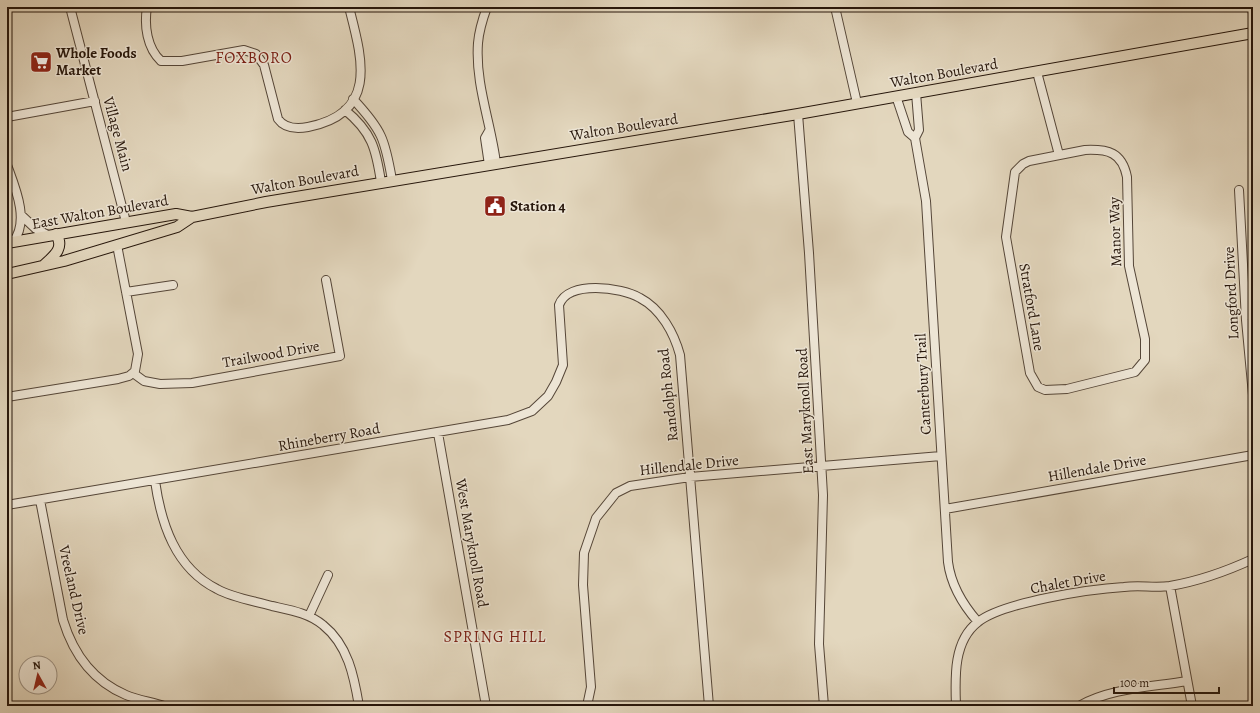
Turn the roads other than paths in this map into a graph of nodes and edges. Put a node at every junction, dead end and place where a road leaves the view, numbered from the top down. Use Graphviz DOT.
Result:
graph roads {
  1 [pos="64,7"];
  2 [pos="146,7"];
  3 [pos="349,7"];
  4 [pos="487,7"];
  5 [pos="835,7"];
  6 [pos="1252,7"];
  7 [pos="71,9"];
  8 [pos="1253,14"];
  9 [pos="1253,33"];
  10 [pos="1037,72"];
  11 [pos="916,93"];
  12 [pos="896,96"];
  13 [pos="353,99"];
  14 [pos="95,101"];
  15 [pos="857,103"];
  16 [pos="345,110"];
  17 [pos="798,114"];
  18 [pos="7,117"];
  19 [pos="915,138"];
  20 [pos="1060,155"];
  21 [pos="493,164"];
  22 [pos="7,165"];
  23 [pos="392,180"];
  24 [pos="381,182"];
  25 [pos="1239,190"];
  26 [pos="21,215"];
  27 [pos="192,217"];
  28 [pos="139,220"];
  29 [pos="126,222"];
  30 [pos="52,235"];
  31 [pos="139,238"];
  32 [pos="10,243"];
  33 [pos="117,245"];
  34 [pos="42,266"];
  35 [pos="7,274"];
  36 [pos="326,280"];
  37 [pos="173,285"];
  38 [pos="126,292"];
  39 [pos="562,299"];
  40 [pos="1140,366"];
  41 [pos="133,373"];
  42 [pos="1253,395"];
  43 [pos="7,397"];
  44 [pos="438,433"];
  45 [pos="1253,455"];
  46 [pos="941,456"];
  47 [pos="822,466"];
  48 [pos="690,477"];
  49 [pos="155,480"];
  50 [pos="40,500"];
  51 [pos="7,505"];
  52 [pos="945,509"];
  53 [pos="1253,559"];
  54 [pos="328,574"];
  55 [pos="1170,586"];
  56 [pos="309,616"];
  57 [pos="978,622"];
  58 [pos="1187,682"];
  59 [pos="164,706"];
  60 [pos="359,706"];
  61 [pos="486,706"];
  62 [pos="587,706"];
  63 [pos="709,706"];
  64 [pos="824,706"];
  65 [pos="956,706"];
  66 [pos="1079,706"];
  67 [pos="1192,706"];
  1 -- 7 [label="street"];
  2 -- 16 [label="street"];
  3 -- 13 [label="street"];
  4 -- 21 [label="street"];
  5 -- 15 [label="street"];
  6 -- 8 [label="street"];
  7 -- 14 [label="street, Village Main"];
  9 -- 10 [label="main road, Walton Boulevard"];
  10 -- 11 [label="main road, Walton Boulevard"];
  10 -- 20 [label="street"];
  11 -- 12 [label="main road, Walton Boulevard"];
  11 -- 19 [label="street, Canterbury Trail"];
  12 -- 15 [label="main road, Walton Boulevard"];
  12 -- 19 [label="street, Canterbury Trail"];
  13 -- 16 [label="street"];
  13 -- 23 [label="street"];
  14 -- 18 [label="street"];
  14 -- 29 [label="street, Village Main"];
  15 -- 17 [label="main road, Walton Boulevard"];
  16 -- 24 [label="street"];
  17 -- 21 [label="main road, Walton Boulevard"];
  17 -- 47 [label="street, East Maryknoll Road"];
  19 -- 46 [label="street, Canterbury Trail"];
  20 -- 40 [label="street, Manor Way"];
  20 -- 40 [label="street, Stratford Lane"];
  21 -- 23 [label="main road, Walton Boulevard"];
  22 -- 26 [label="street"];
  23 -- 24 [label="main road, Walton Boulevard"];
  24 -- 27 [label="main road, Walton Boulevard"];
  25 -- 42 [label="street, Longford Drive"];
  26 -- 30 [label="street"];
  26 -- 32 [label="street"];
  27 -- 28 [label="main road, East Walton Boulevard"];
  27 -- 31 [label="main road, Walton Boulevard"];
  28 -- 29 [label="main road, East Walton Boulevard"];
  28 -- 31 [label="main road"];
  29 -- 30 [label="main road, East Walton Boulevard"];
  30 -- 32 [label="main road, East Walton Boulevard"];
  30 -- 34 [label="main road"];
  31 -- 33 [label="main road, Walton Boulevard"];
  33 -- 34 [label="main road, Walton Boulevard"];
  33 -- 38 [label="street"];
  34 -- 35 [label="main road, Walton Boulevard"];
  36 -- 41 [label="street, Trailwood Drive"];
  37 -- 38 [label="street"];
  38 -- 41 [label="street"];
  39 -- 44 [label="street, Rhineberry Road"];
  39 -- 48 [label="street, Randolph Road"];
  41 -- 43 [label="street"];
  44 -- 49 [label="street, Rhineberry Road"];
  44 -- 61 [label="street, West Maryknoll Road"];
  45 -- 52 [label="street, Hillendale Drive"];
  46 -- 47 [label="street, Hillendale Drive"];
  46 -- 52 [label="street, Canterbury Trail"];
  47 -- 48 [label="street, Hillendale Drive"];
  47 -- 64 [label="street, East Maryknoll Road"];
  48 -- 62 [label="street, Hillendale Drive"];
  48 -- 63 [label="street, Randolph Road"];
  49 -- 50 [label="street, Rhineberry Road"];
  49 -- 56 [label="street"];
  50 -- 51 [label="street, Rhineberry Road"];
  50 -- 59 [label="street, Vreeland Drive"];
  52 -- 57 [label="street, Canterbury Trail"];
  53 -- 55 [label="street, Chalet Drive"];
  54 -- 56 [label="street"];
  55 -- 57 [label="street, Chalet Drive"];
  55 -- 58 [label="street"];
  56 -- 60 [label="street"];
  57 -- 65 [label="street, Chalet Drive"];
  58 -- 66 [label="street"];
  58 -- 67 [label="street"];
}
